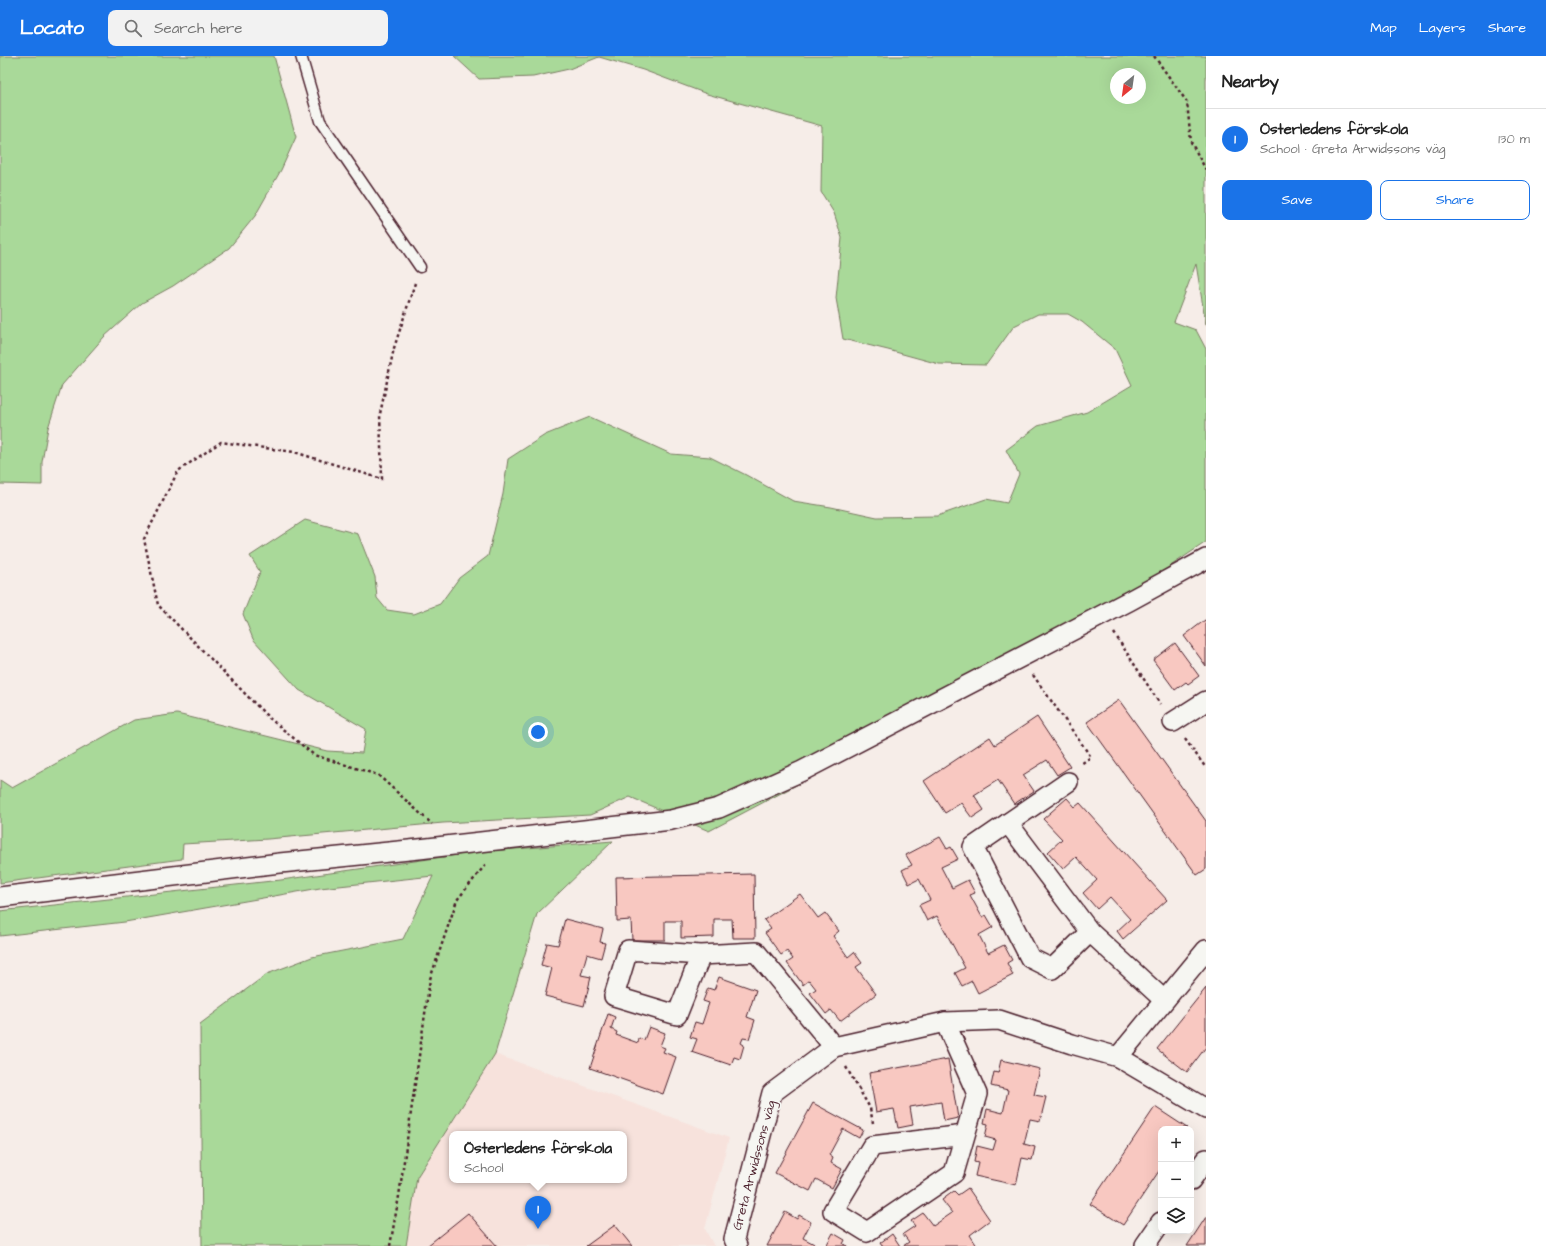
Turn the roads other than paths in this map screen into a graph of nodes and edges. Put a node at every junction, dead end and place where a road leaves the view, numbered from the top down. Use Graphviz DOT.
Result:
graph roads {
  1 [pos="301,56"];
  2 [pos="420,267"];
  3 [pos="1206,559"];
  4 [pos="1206,701"];
  5 [pos="1173,722"];
  6 [pos="1068,782"];
  7 [pos="1008,823"];
  8 [pos="0,897"];
  9 [pos="1090,932"];
  10 [pos="1206,950"];
  11 [pos="701,954"];
  12 [pos="1164,1000"];
  13 [pos="945,1022"];
  14 [pos="834,1047"];
  15 [pos="1118,1057"];
  16 [pos="1206,1109"];
  17 [pos="965,1135"];
  18 [pos="1206,1159"];
  19 [pos="1194,1176"];
  20 [pos="1158,1226"];
  21 [pos="1145,1245"];
  22 [pos="737,1246"];
  1 -- 2 [label="lane"];
  3 -- 8 [label="street"];
  4 -- 5 [label="street"];
  6 -- 7 [label="street"];
  7 -- 9 [label="street"];
  7 -- 9 [label="street"];
  9 -- 12 [label="street"];
  10 -- 12 [label="street"];
  11 -- 11 [label="street"];
  11 -- 14 [label="street"];
  12 -- 15 [label="street"];
  13 -- 14 [label="street, Greta Arwidssons väg"];
  13 -- 15 [label="street, Greta Arwidssons väg"];
  13 -- 17 [label="street"];
  14 -- 22 [label="street, Greta Arwidssons väg"];
  15 -- 16 [label="street, Greta Arwidssons väg"];
  17 -- 17 [label="street"];
  18 -- 19 [label="street"];
  20 -- 21 [label="street"];
}
